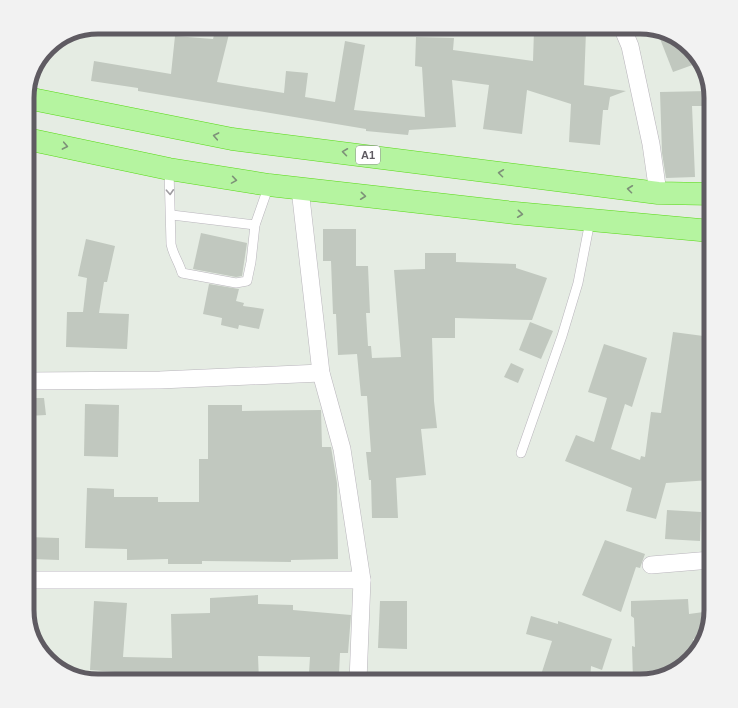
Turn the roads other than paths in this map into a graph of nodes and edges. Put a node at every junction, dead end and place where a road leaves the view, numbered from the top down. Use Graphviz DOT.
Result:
graph roads {
  1 [pos="624,34"];
  2 [pos="34,99"];
  3 [pos="34,140"];
  4 [pos="169,169"];
  5 [pos="269,185"];
  6 [pos="300,189"];
  7 [pos="658,192"];
  8 [pos="704,194"];
  9 [pos="172,215"];
  10 [pos="590,221"];
  11 [pos="255,225"];
  12 [pos="704,231"];
  13 [pos="321,373"];
  14 [pos="34,380"];
  15 [pos="521,453"];
  16 [pos="704,561"];
  17 [pos="651,565"];
  18 [pos="34,580"];
  19 [pos="362,580"];
  20 [pos="358,674"];
  1 -- 7 [label="street"];
  7 -- 2 [label="highway, A1, one-way"];
  3 -- 4 [label="highway, one-way"];
  4 -- 5 [label="highway, one-way"];
  4 -- 9 [label="lane, one-way"];
  5 -- 6 [label="highway"];
  5 -- 11 [label="lane"];
  6 -- 10 [label="highway, one-way"];
  6 -- 13 [label="street"];
  7 -- 8 [label="highway, A1"];
  9 -- 11 [label="lane"];
  9 -- 11 [label="lane"];
  10 -- 12 [label="highway"];
  10 -- 15 [label="lane"];
  13 -- 14 [label="street"];
  13 -- 19 [label="street"];
  16 -- 17 [label="street"];
  18 -- 19 [label="street"];
  19 -- 20 [label="street"];
}
